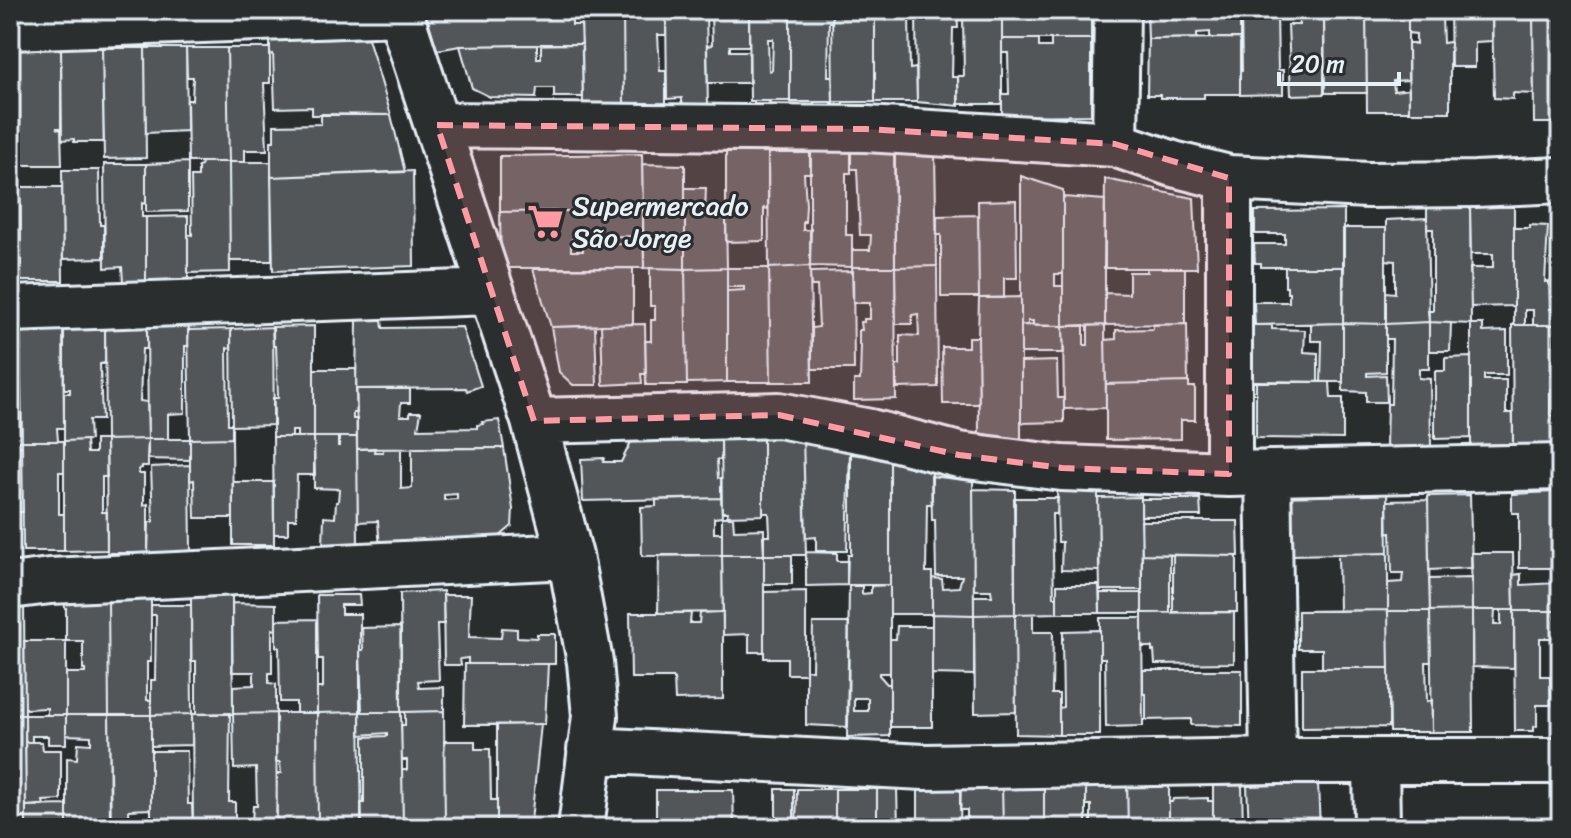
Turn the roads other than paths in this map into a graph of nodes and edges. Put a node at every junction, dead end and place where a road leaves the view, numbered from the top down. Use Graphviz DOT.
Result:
graph roads {
  1 [pos="1117,10"];
  2 [pos="400,12"];
  3 [pos="10,27"];
  4 [pos="437,125"];
  5 [pos="1115,144"];
  6 [pos="1229,178"];
  7 [pos="1561,180"];
  8 [pos="492,292"];
  9 [pos="10,309"];
  10 [pos="534,421"];
  11 [pos="1561,467"];
  12 [pos="1249,474"];
  13 [pos="570,556"];
  14 [pos="10,586"];
  15 [pos="590,750"];
  16 [pos="1273,761"];
  17 [pos="1561,761"];
  18 [pos="1376,762"];
  19 [pos="581,828"];
  20 [pos="1377,828"];
  1 -- 5 [label="street"];
  2 -- 3 [label="street"];
  2 -- 4 [label="street"];
  4 -- 5 [label="street"];
  4 -- 8 [label="street"];
  5 -- 6 [label="street"];
  6 -- 7 [label="street"];
  6 -- 12 [label="street"];
  8 -- 9 [label="street"];
  8 -- 10 [label="street"];
  10 -- 12 [label="street"];
  10 -- 13 [label="street"];
  11 -- 12 [label="street"];
  12 -- 16 [label="street"];
  13 -- 14 [label="street"];
  13 -- 15 [label="street"];
  15 -- 16 [label="street"];
  15 -- 19 [label="street"];
  16 -- 18 [label="street"];
  17 -- 18 [label="street"];
  18 -- 20 [label="street"];
}
